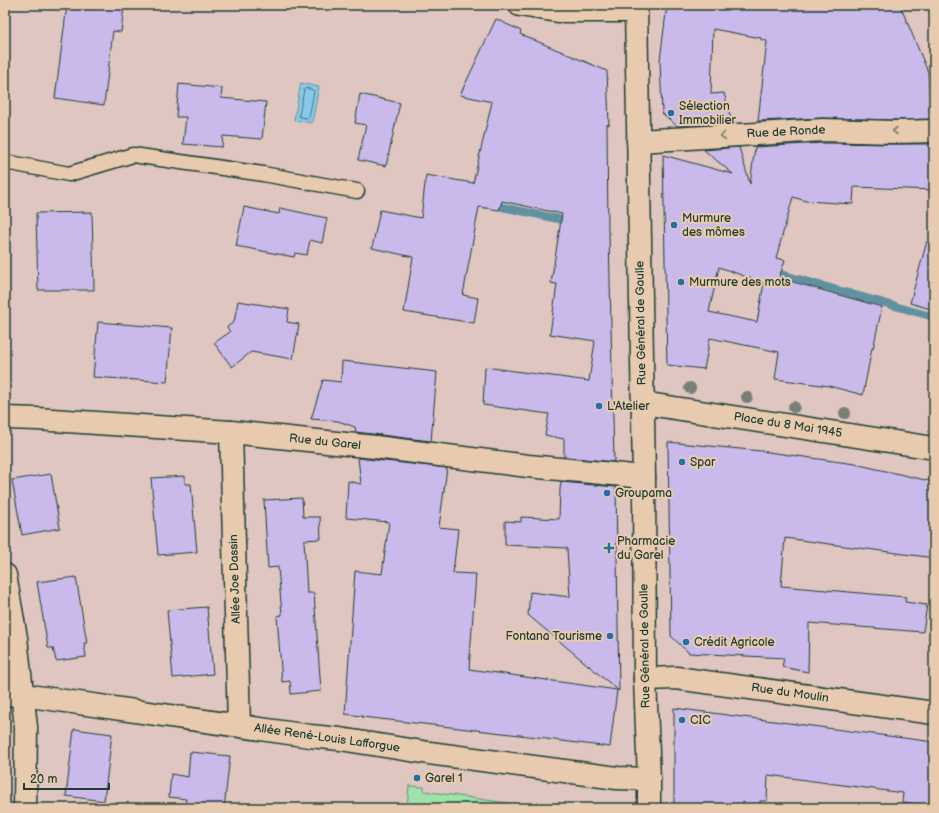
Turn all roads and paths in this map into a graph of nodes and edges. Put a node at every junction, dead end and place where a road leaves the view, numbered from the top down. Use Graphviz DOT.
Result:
graph roads {
  1 [pos="520,5"];
  2 [pos="636,8"];
  3 [pos="934,131"];
  4 [pos="638,141"];
  5 [pos="5,162"];
  6 [pos="357,191"];
  7 [pos="642,403"];
  8 [pos="5,418"];
  9 [pos="231,432"];
  10 [pos="934,448"];
  11 [pos="644,478"];
  12 [pos="5,575"];
  13 [pos="645,678"];
  14 [pos="14,694"];
  15 [pos="934,713"];
  16 [pos="239,725"];
  17 [pos="649,779"];
  18 [pos="24,808"];
  19 [pos="649,808"];
  1 -- 2 [label="street"];
  2 -- 4 [label="street, Rue Général de Gaulle"];
  3 -- 4 [label="street, Rue de Ronde, one-way"];
  4 -- 7 [label="street, Rue Général de Gaulle"];
  5 -- 6 [label="lane"];
  7 -- 10 [label="street, Place du 8 Mai 1945"];
  7 -- 11 [label="street, Rue Général de Gaulle"];
  8 -- 9 [label="street, Rue du Garel"];
  9 -- 11 [label="street, Rue du Garel"];
  9 -- 16 [label="street, Allée Joe Dassin"];
  11 -- 13 [label="street, Rue Général de Gaulle"];
  12 -- 14 [label="street"];
  13 -- 15 [label="street, Rue du Moulin"];
  13 -- 17 [label="street, Rue Général de Gaulle"];
  14 -- 16 [label="street, Allée René-Louis Lafforgue"];
  14 -- 18 [label="street"];
  16 -- 17 [label="street, Allée René-Louis Lafforgue"];
  17 -- 19 [label="street, Rue Général de Gaulle"];
}
